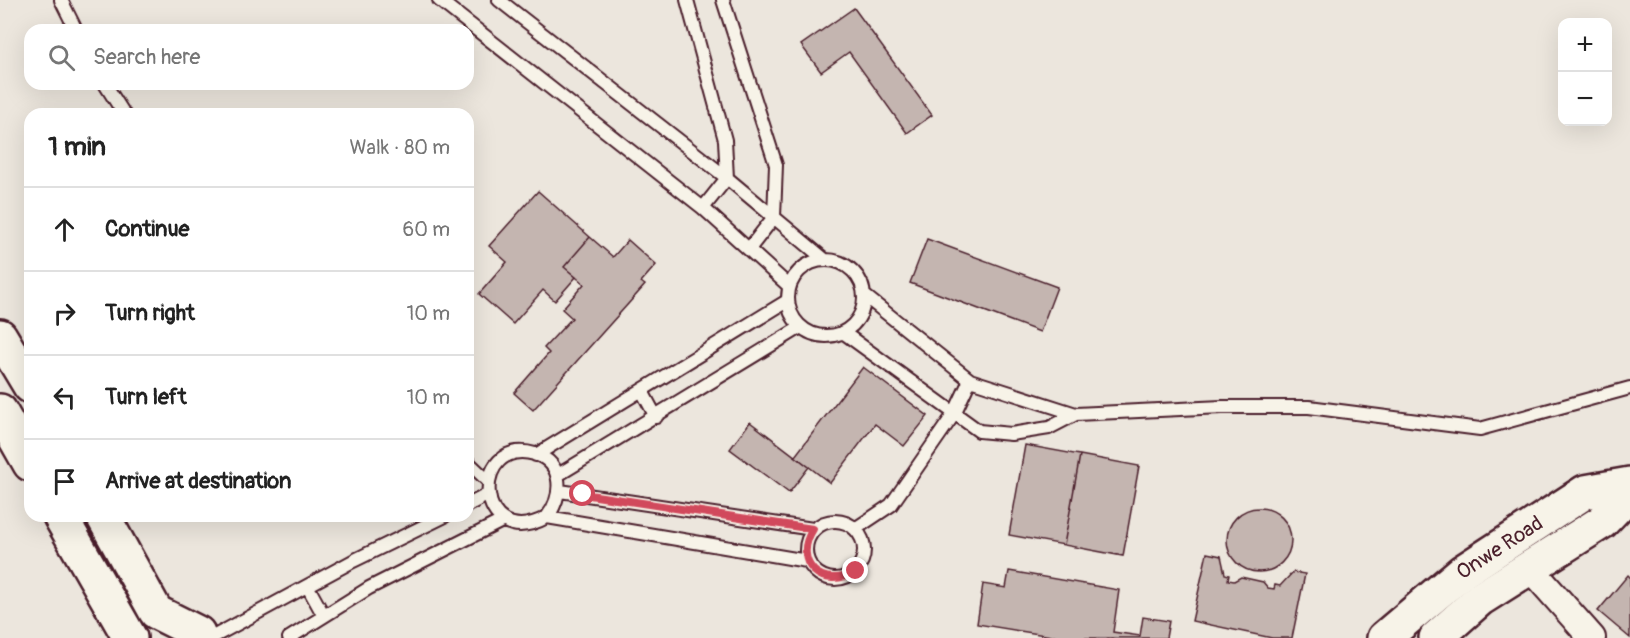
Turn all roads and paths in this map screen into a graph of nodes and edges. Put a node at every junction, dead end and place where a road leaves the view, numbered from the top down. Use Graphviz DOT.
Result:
graph roads {
  1 [pos="60,0"];
  2 [pos="439,0"];
  3 [pos="499,0"];
  4 [pos="687,0"];
  5 [pos="723,0"];
  6 [pos="73,24"];
  7 [pos="469,24"];
  8 [pos="474,28"];
  9 [pos="109,90"];
  10 [pos="120,108"];
  11 [pos="727,178"];
  12 [pos="703,208"];
  13 [pos="774,217"];
  14 [pos="749,249"];
  15 [pos="824,259"];
  16 [pos="789,286"];
  17 [pos="865,296"];
  18 [pos="788,301"];
  19 [pos="801,327"];
  20 [pos="844,333"];
  21 [pos="0,336"];
  22 [pos="24,376"];
  23 [pos="970,380"];
  24 [pos="1630,388"];
  25 [pos="642,391"];
  26 [pos="0,411"];
  27 [pos="954,414"];
  28 [pos="1076,414"];
  29 [pos="656,417"];
  30 [pos="24,453"];
  31 [pos="536,455"];
  32 [pos="474,467"];
  33 [pos="558,475"];
  34 [pos="488,480"];
  35 [pos="1630,484"];
  36 [pos="560,490"];
  37 [pos="1630,493"];
  38 [pos="487,495"];
  39 [pos="474,502"];
  40 [pos="547,517"];
  41 [pos="504,520"];
  42 [pos="63,522"];
  43 [pos="106,522"];
  44 [pos="433,522"];
  45 [pos="813,529"];
  46 [pos="855,529"];
  47 [pos="807,561"];
  48 [pos="1530,568"];
  49 [pos="308,587"];
  50 [pos="324,616"];
  51 [pos="204,636"];
  52 [pos="129,638"];
  53 [pos="144,638"];
  54 [pos="289,638"];
  55 [pos="1384,638"];
  56 [pos="1436,638"];
  57 [pos="1592,638"];
  1 -- 6 [label="lane"];
  2 -- 7 [label="lane"];
  3 -- 11 [label="lane"];
  4 -- 11 [label="lane"];
  5 -- 13 [label="lane"];
  8 -- 12 [label="lane"];
  9 -- 10 [label="lane"];
  11 -- 12 [label="lane"];
  11 -- 13 [label="lane"];
  12 -- 14 [label="lane"];
  13 -- 14 [label="lane"];
  13 -- 15 [label="lane"];
  14 -- 16 [label="lane"];
  15 -- 16 [label="lane"];
  15 -- 17 [label="lane"];
  16 -- 18 [label="lane"];
  17 -- 20 [label="lane"];
  17 -- 23 [label="lane"];
  18 -- 19 [label="lane"];
  18 -- 25 [label="lane"];
  19 -- 20 [label="lane"];
  19 -- 29 [label="lane"];
  20 -- 27 [label="lane"];
  21 -- 22 [label="main road"];
  23 -- 27 [label="lane"];
  23 -- 28 [label="lane"];
  24 -- 28 [label="lane"];
  25 -- 29 [label="lane"];
  25 -- 31 [label="lane"];
  26 -- 30 [label="main road"];
  27 -- 28 [label="lane"];
  27 -- 46 [label="lane"];
  29 -- 33 [label="lane"];
  31 -- 33 [label="lane"];
  31 -- 34 [label="lane"];
  32 -- 34 [label="lane"];
  33 -- 36 [label="lane"];
  34 -- 38 [label="lane"];
  35 -- 55 [label="main road, Onwe Road"];
  36 -- 40 [label="lane"];
  36 -- 45 [label="lane"];
  37 -- 48 [label="main road, Onwe Road"];
  38 -- 39 [label="lane"];
  38 -- 41 [label="lane"];
  40 -- 41 [label="lane"];
  40 -- 47 [label="lane"];
  41 -- 50 [label="lane"];
  42 -- 52 [label="main road"];
  43 -- 51 [label="main road"];
  44 -- 49 [label="lane"];
  45 -- 46 [label="lane"];
  45 -- 47 [label="lane"];
  46 -- 47 [label="lane"];
  48 -- 56 [label="main road, Onwe Road"];
  48 -- 57 [label="street"];
  49 -- 50 [label="lane"];
  49 -- 51 [label="lane"];
  50 -- 54 [label="lane"];
  51 -- 53 [label="main road"];
}
